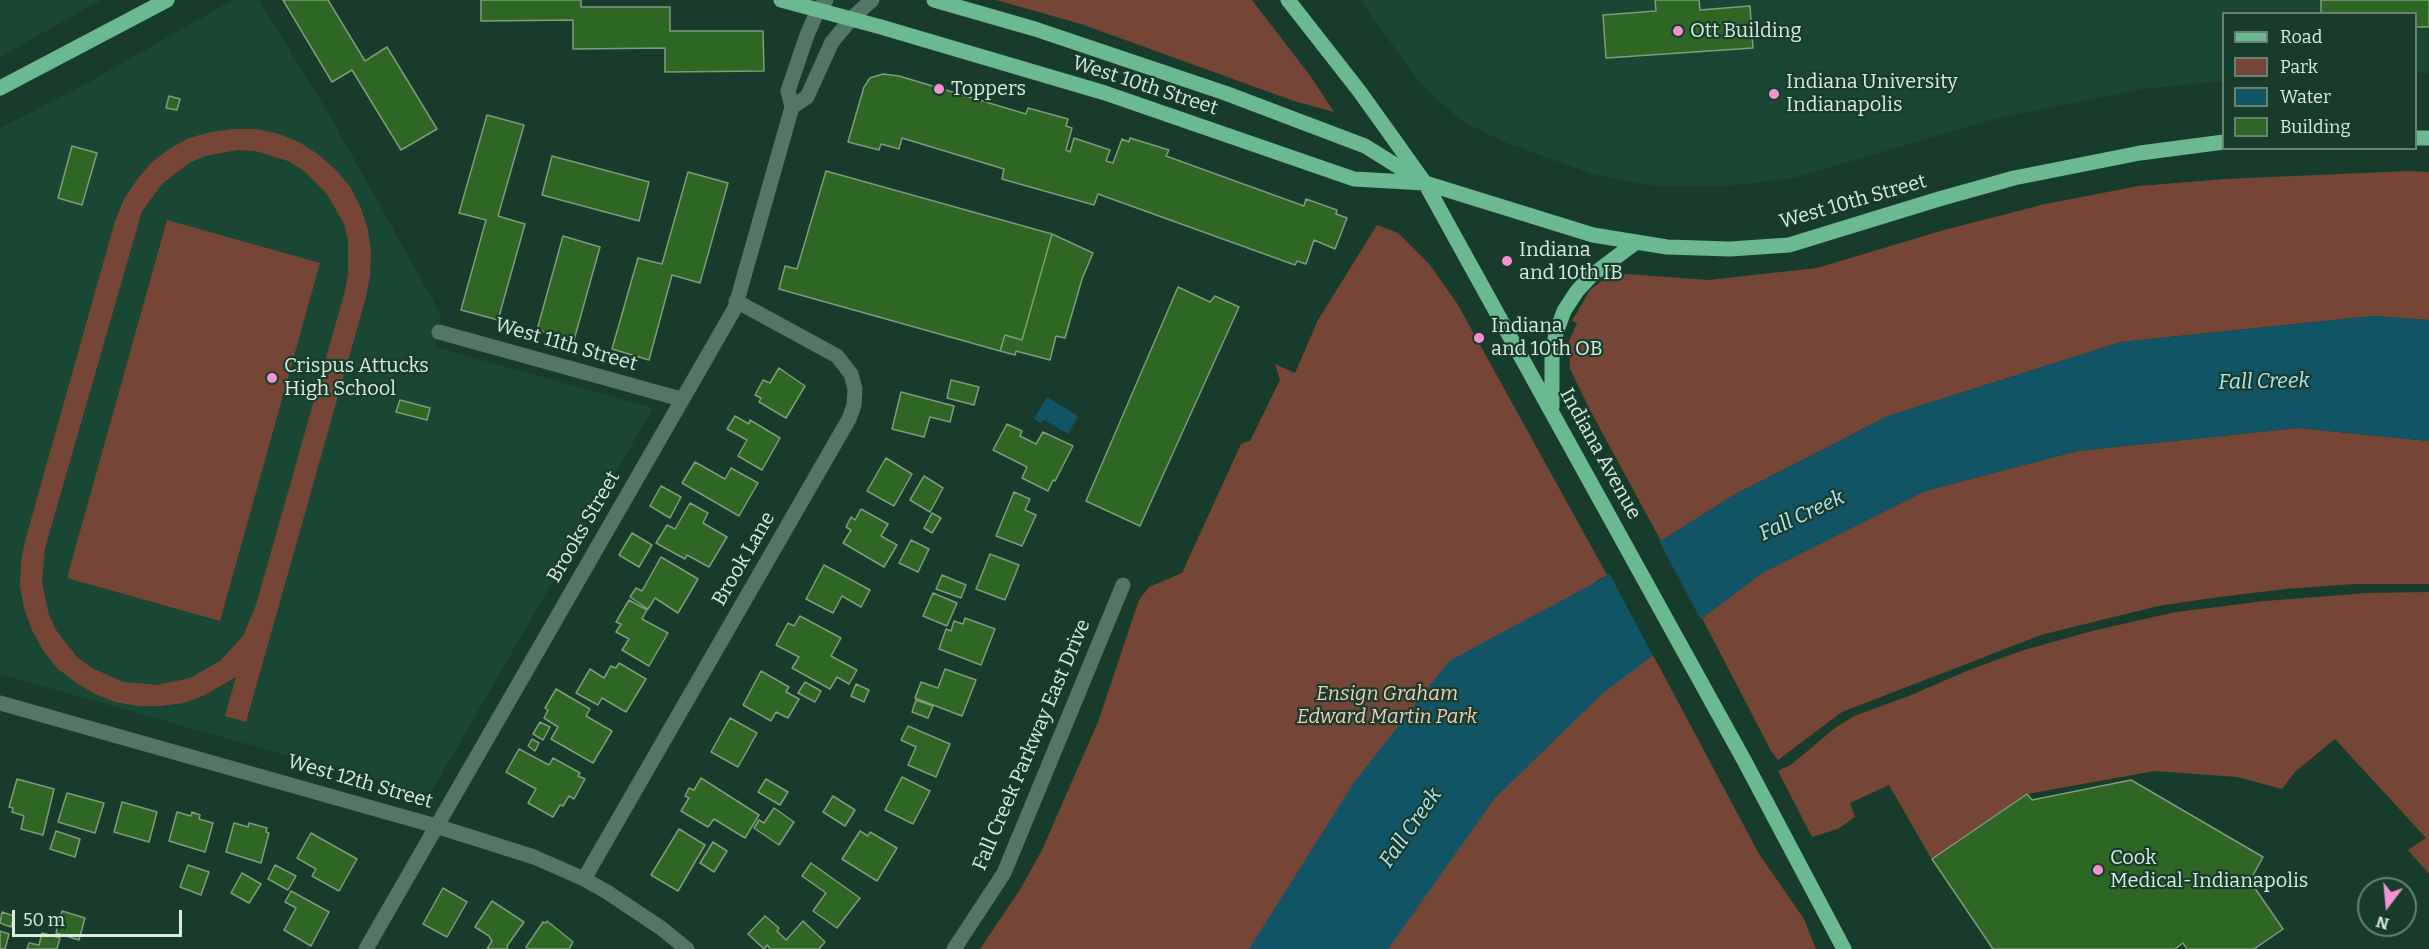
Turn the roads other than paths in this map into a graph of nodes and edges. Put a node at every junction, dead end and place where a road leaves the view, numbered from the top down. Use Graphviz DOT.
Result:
graph roads {
  1 [pos="167,0"];
  2 [pos="781,0"];
  3 [pos="872,0"];
  4 [pos="934,0"];
  5 [pos="1287,0"];
  6 [pos="822,5"];
  7 [pos="852,18"];
  8 [pos="0,88"];
  9 [pos="792,107"];
  10 [pos="2222,142"];
  11 [pos="1425,183"];
  12 [pos="1635,243"];
  13 [pos="736,301"];
  14 [pos="439,332"];
  15 [pos="681,399"];
  16 [pos="1552,410"];
  17 [pos="1123,585"];
  18 [pos="0,703"];
  19 [pos="436,826"];
  20 [pos="584,879"];
  21 [pos="366,949"];
  22 [pos="687,949"];
  23 [pos="954,949"];
  24 [pos="1844,949"];
  1 -- 8 [label="main road"];
  2 -- 6 [label="main road, West 10th Street"];
  3 -- 7 [label="street, Brooks Street"];
  4 -- 11 [label="main road, West 10th Street"];
  5 -- 11 [label="main road, Indiana Avenue"];
  6 -- 7 [label="main road, West 10th Street"];
  6 -- 9 [label="street, Brooks Street"];
  7 -- 9 [label="street, Brooks Street"];
  7 -- 11 [label="main road, West 10th Street"];
  9 -- 13 [label="street, Brooks Street"];
  10 -- 12 [label="main road, West 10th Street"];
  11 -- 12 [label="main road, West 10th Street"];
  11 -- 16 [label="main road, Indiana Avenue"];
  12 -- 16 [label="main road"];
  13 -- 15 [label="street, Brooks Street"];
  13 -- 20 [label="street, Brook Lane"];
  14 -- 15 [label="street, West 11th Street"];
  15 -- 19 [label="street, Brooks Street"];
  16 -- 24 [label="main road, Indiana Avenue"];
  17 -- 23 [label="street, Fall Creek Parkway East Drive"];
  18 -- 19 [label="street, West 12th Street"];
  19 -- 20 [label="street, West 12th Street"];
  19 -- 21 [label="street, Brooks Street"];
  20 -- 22 [label="street, West 12th Street"];
}
